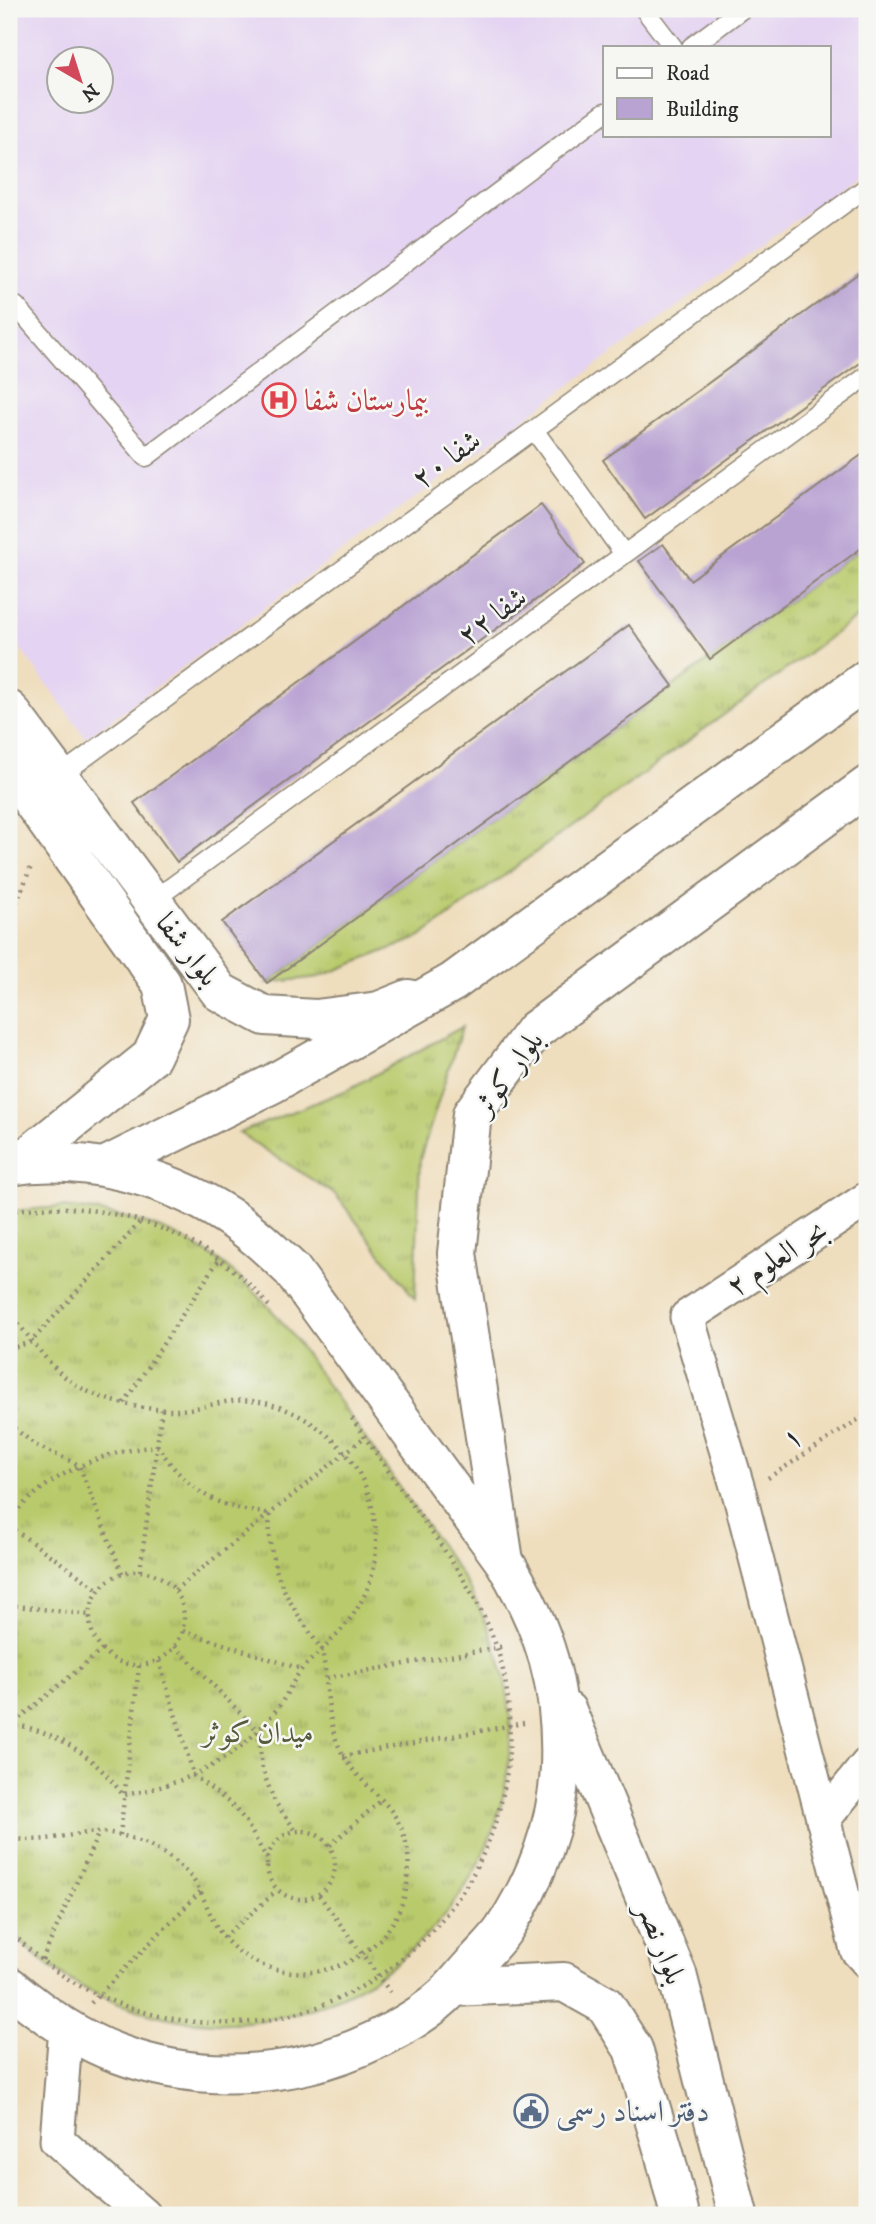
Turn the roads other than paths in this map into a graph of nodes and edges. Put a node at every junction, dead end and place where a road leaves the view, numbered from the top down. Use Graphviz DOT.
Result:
graph roads {
  1 [pos="644,9"];
  2 [pos="742,9"];
  3 [pos="672,46"];
  4 [pos="692,46"];
  5 [pos="603,114"];
  6 [pos="867,187"];
  7 [pos="9,310"];
  8 [pos="867,376"];
  9 [pos="534,430"];
  10 [pos="624,554"];
  11 [pos="867,680"];
  12 [pos="9,710"];
  13 [pos="9,769"];
  14 [pos="58,777"];
  15 [pos="867,786"];
  16 [pos="151,902"];
  17 [pos="453,982"];
  18 [pos="13,1165"];
  19 [pos="104,1167"];
  20 [pos="867,1199"];
  21 [pos="504,1561"];
  22 [pos="557,1699"];
  23 [pos="867,1765"];
  24 [pos="823,1820"];
  25 [pos="867,1961"];
  26 [pos="453,1986"];
  27 [pos="17,1993"];
  28 [pos="66,2028"];
  29 [pos="143,2215"];
  30 [pos="680,2215"];
  31 [pos="738,2215"];
  1 -- 3 [label="lane"];
  2 -- 4 [label="lane"];
  5 -- 7 [label="lane"];
  6 -- 9 [label="lane, شفا ۲۰"];
  8 -- 10 [label="lane, شفا ۲۲"];
  9 -- 10 [label="lane"];
  9 -- 14 [label="lane, شفا ۲۰"];
  10 -- 16 [label="lane, شفا ۲۲"];
  11 -- 17 [label="main road"];
  12 -- 14 [label="main road, بلوار شفا"];
  13 -- 18 [label="main road, بلوار شفا"];
  14 -- 16 [label="main road, بلوار شفا"];
  15 -- 21 [label="main road, بلوار کوثر"];
  16 -- 17 [label="main road, بلوار شفا"];
  17 -- 19 [label="main road"];
  18 -- 19 [label="main road"];
  19 -- 21 [label="main road"];
  20 -- 24 [label="street, بحر العلوم ۲"];
  21 -- 22 [label="main road"];
  22 -- 26 [label="main road"];
  22 -- 31 [label="main road, بلوار نصر"];
  23 -- 24 [label="street"];
  24 -- 25 [label="street"];
  26 -- 28 [label="main road"];
  26 -- 30 [label="main road"];
  27 -- 28 [label="main road"];
  28 -- 29 [label="street"];
}
